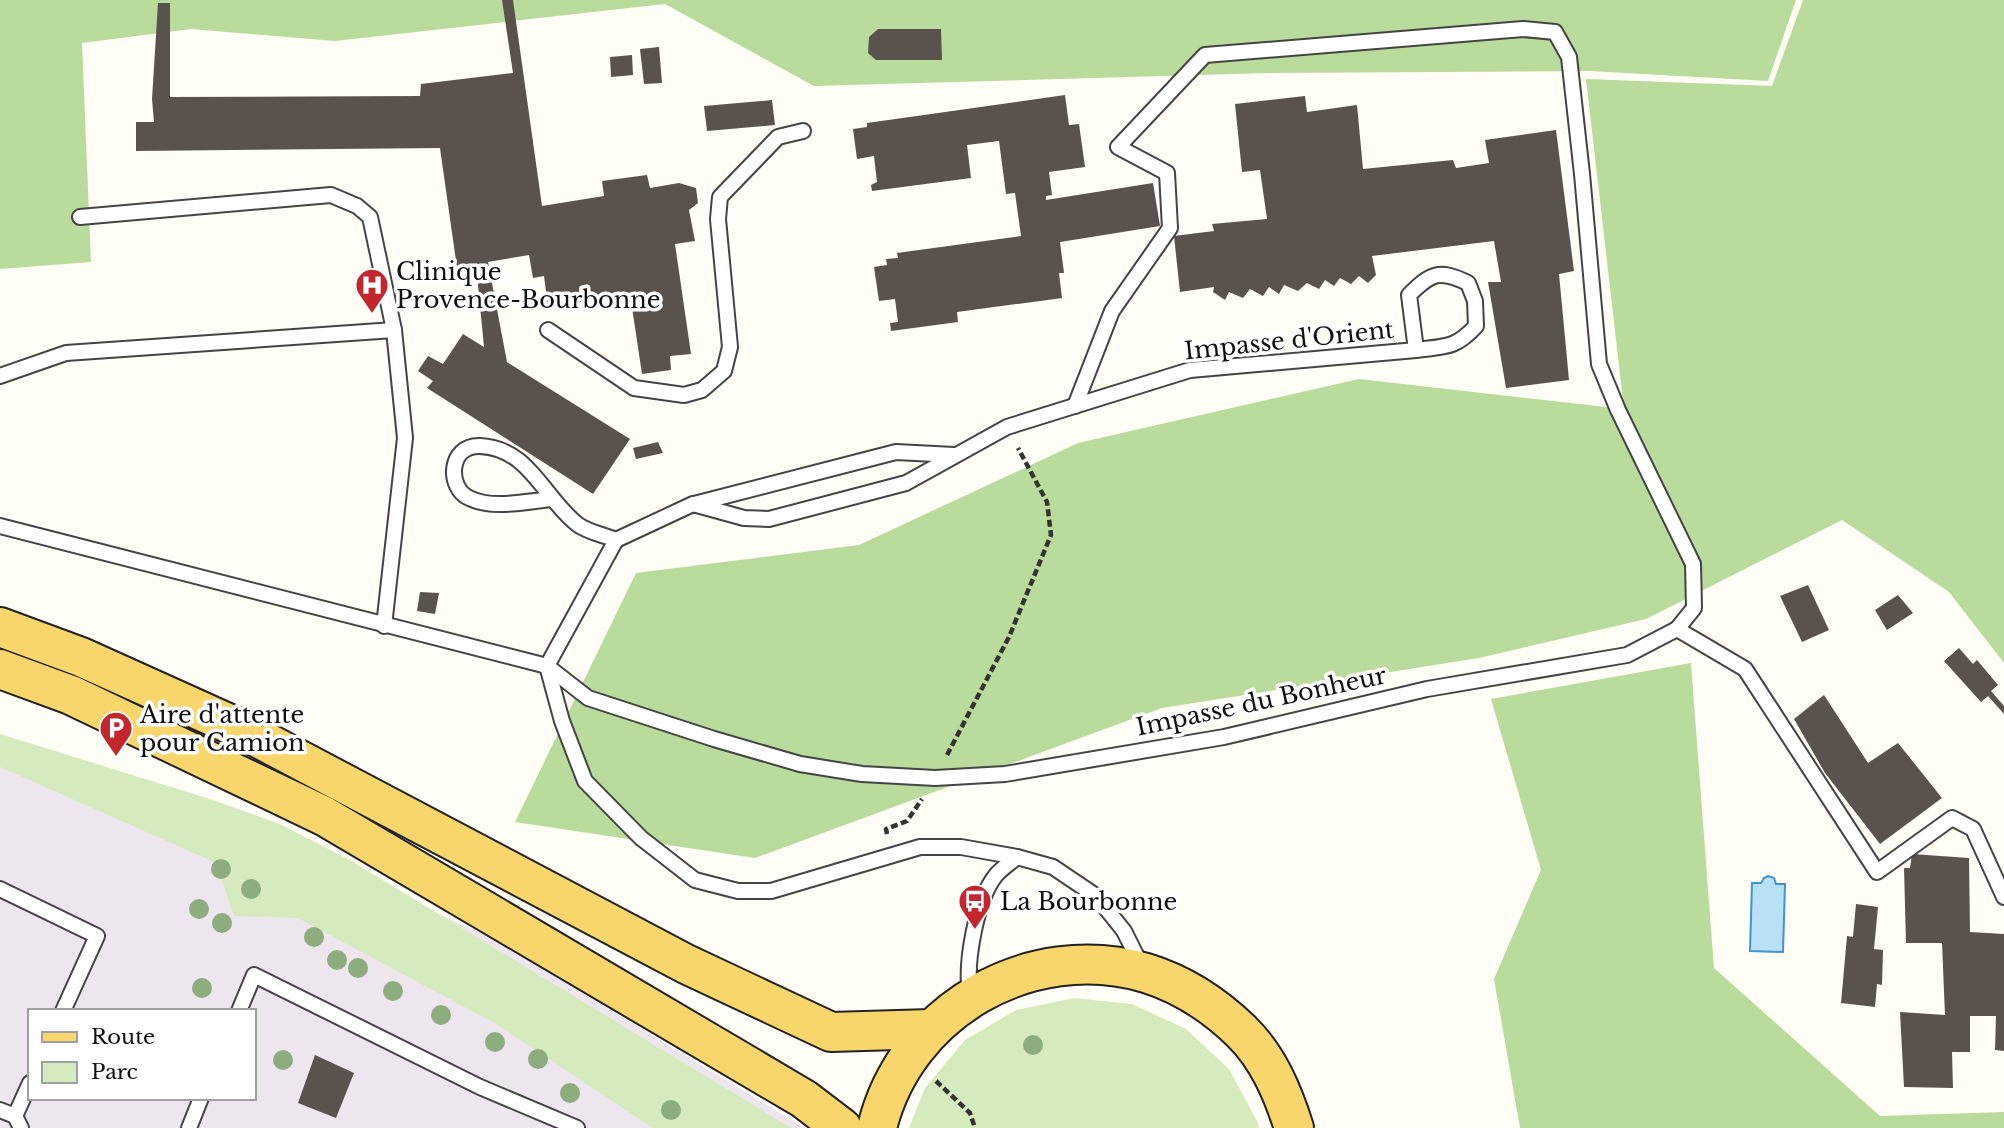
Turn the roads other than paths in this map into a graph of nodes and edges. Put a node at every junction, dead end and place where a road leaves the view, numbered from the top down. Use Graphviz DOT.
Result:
graph roads {
  1 [pos="803,131"];
  2 [pos="80,216"];
  3 [pos="394,330"];
  4 [pos="548,330"];
  5 [pos="1416,350"];
  6 [pos="0,376"];
  7 [pos="1075,406"];
  8 [pos="956,456"];
  9 [pos="553,499"];
  10 [pos="693,504"];
  11 [pos="0,526"];
  12 [pos="616,540"];
  13 [pos="384,626"];
  14 [pos="0,627"];
  15 [pos="1677,629"];
  16 [pos="547,666"];
  17 [pos="0,669"];
  18 [pos="1017,857"];
  19 [pos="0,890"];
  20 [pos="2004,897"];
  21 [pos="1146,973"];
  22 [pos="971,997"];
  23 [pos="64,1009"];
  24 [pos="240,1009"];
  25 [pos="931,1029"];
  26 [pos="28,1090"];
  27 [pos="200,1100"];
  28 [pos="0,1110"];
  29 [pos="18,1122"];
  30 [pos="188,1128"];
  31 [pos="577,1128"];
  32 [pos="842,1128"];
  33 [pos="877,1128"];
  34 [pos="1294,1128"];
  1 -- 4 [label="lane"];
  2 -- 3 [label="lane"];
  3 -- 6 [label="lane"];
  3 -- 13 [label="lane"];
  5 -- 5 [label="lane, Impasse d'Orient"];
  5 -- 7 [label="lane, Impasse d'Orient"];
  7 -- 8 [label="lane, Impasse d'Orient"];
  7 -- 15 [label="lane"];
  8 -- 10 [label="lane"];
  8 -- 10 [label="lane, Impasse d'Orient"];
  9 -- 9 [label="lane"];
  9 -- 12 [label="lane"];
  10 -- 12 [label="lane"];
  11 -- 13 [label="lane"];
  12 -- 16 [label="lane"];
  13 -- 16 [label="lane"];
  14 -- 25 [label="main road"];
  15 -- 16 [label="lane, Impasse du Bonheur"];
  15 -- 20 [label="lane"];
  16 -- 18 [label="lane"];
  17 -- 32 [label="main road"];
  18 -- 21 [label="lane"];
  18 -- 22 [label="lane"];
  19 -- 23 [label="lane"];
  21 -- 22 [label="main road"];
  21 -- 34 [label="main road"];
  22 -- 25 [label="main road"];
  24 -- 31 [label="lane"];
  25 -- 33 [label="main road"];
  26 -- 29 [label="lane"];
  27 -- 30 [label="lane"];
  28 -- 29 [label="lane"];
}
